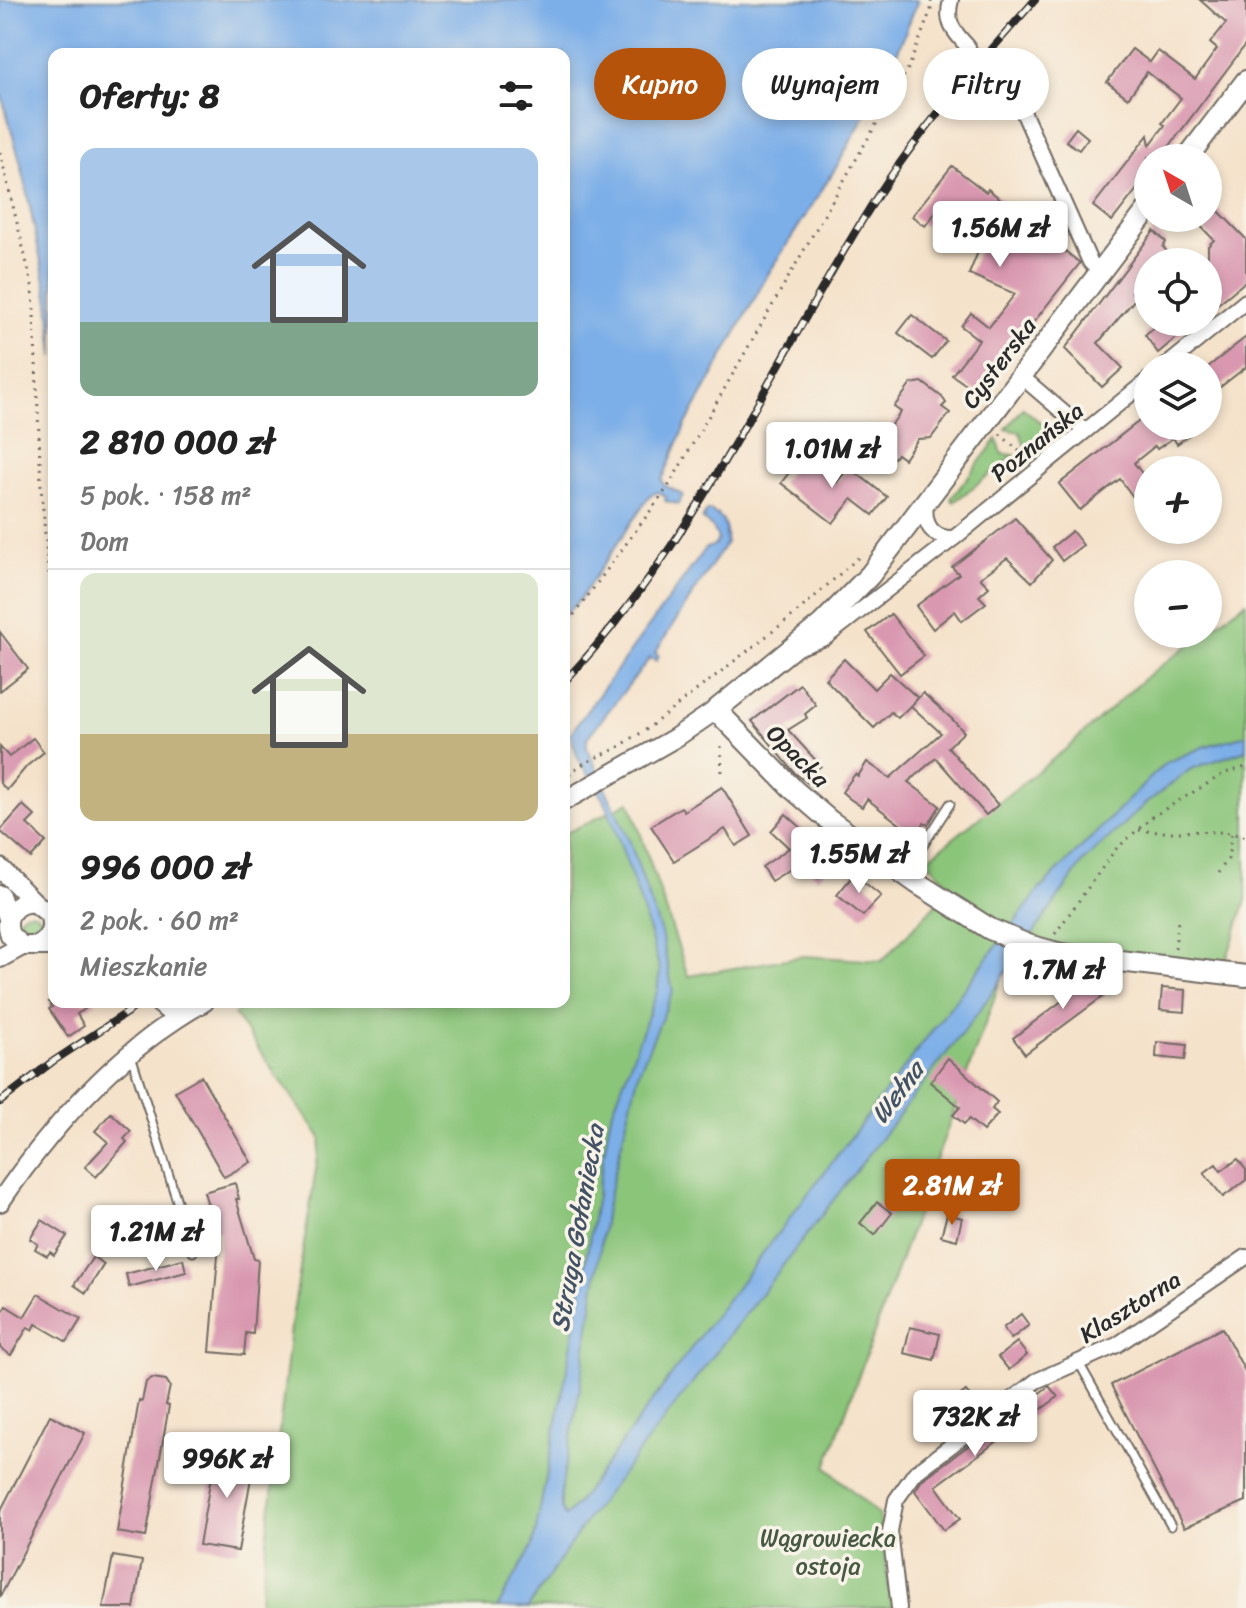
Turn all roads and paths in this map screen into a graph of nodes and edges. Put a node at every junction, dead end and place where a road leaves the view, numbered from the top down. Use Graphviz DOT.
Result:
graph roads {
  1 [pos="932,0"];
  2 [pos="951,0"];
  3 [pos="968,47"];
  4 [pos="1246,81"];
  5 [pos="1027,120"];
  6 [pos="1198,144"];
  7 [pos="0,152"];
  8 [pos="1134,227"];
  9 [pos="1100,272"];
  10 [pos="1246,301"];
  11 [pos="1183,352"];
  12 [pos="1022,377"];
  13 [pos="1134,391"];
  14 [pos="987,424"];
  15 [pos="1085,431"];
  16 [pos="1039,469"];
  17 [pos="926,504"];
  18 [pos="954,538"];
  19 [pos="869,548"];
  20 [pos="48,569"];
  21 [pos="570,620"];
  22 [pos="792,650"];
  23 [pos="716,710"];
  24 [pos="721,746"];
  25 [pos="1246,767"];
  26 [pos="722,774"];
  27 [pos="570,775"];
  28 [pos="570,798"];
  29 [pos="950,804"];
  30 [pos="1137,830"];
  31 [pos="1232,832"];
  32 [pos="1246,837"];
  33 [pos="0,868"];
  34 [pos="1218,873"];
  35 [pos="905,874"];
  36 [pos="0,895"];
  37 [pos="46,911"];
  38 [pos="1178,920"];
  39 [pos="5,928"];
  40 [pos="38,946"];
  41 [pos="1044,950"];
  42 [pos="0,958"];
  43 [pos="1174,958"];
  44 [pos="1246,976"];
  45 [pos="165,1008"];
  46 [pos="194,1008"];
  47 [pos="177,1018"];
  48 [pos="131,1053"];
  49 [pos="0,1202"];
  50 [pos="193,1252"];
  51 [pos="1246,1257"];
  52 [pos="1079,1363"];
  53 [pos="1171,1526"];
  54 [pos="899,1608"];
  1 -- 21 [label="path"];
  2 -- 3 [label="street"];
  4 -- 6 [label="main road"];
  5 -- 9 [label="street"];
  7 -- 20 [label="path"];
  8 -- 9 [label="main road, Cysterska"];
  9 -- 12 [label="main road, Cysterska"];
  10 -- 11 [label="street"];
  12 -- 14 [label="main road, Cysterska"];
  12 -- 15 [label="street"];
  13 -- 15 [label="street, Poznańska"];
  14 -- 16 [label="path"];
  14 -- 17 [label="main road, Cysterska"];
  15 -- 16 [label="street, Poznańska"];
  16 -- 18 [label="street, Poznańska"];
  17 -- 18 [label="street"];
  17 -- 22 [label="main road, Cysterska"];
  18 -- 22 [label="street, Poznańska"];
  19 -- 27 [label="path"];
  22 -- 23 [label="main road, Cysterska"];
  23 -- 28 [label="street"];
  23 -- 35 [label="main road, Opacka"];
  24 -- 26 [label="path"];
  25 -- 30 [label="path"];
  29 -- 35 [label="lane"];
  30 -- 31 [label="path"];
  30 -- 41 [label="path"];
  31 -- 32 [label="path"];
  31 -- 34 [label="path"];
  33 -- 37 [label="street"];
  35 -- 41 [label="main road, Opacka"];
  36 -- 39 [label="street"];
  37 -- 39 [label="street"];
  38 -- 43 [label="path"];
  39 -- 40 [label="street"];
  40 -- 42 [label="street"];
  41 -- 44 [label="main road, Opacka"];
  45 -- 47 [label="street"];
  46 -- 47 [label="street"];
  47 -- 48 [label="street"];
  48 -- 49 [label="street"];
  48 -- 50 [label="lane"];
  51 -- 52 [label="street, Klasztorna"];
  52 -- 53 [label="lane"];
  52 -- 54 [label="street, Klasztorna"];
}
